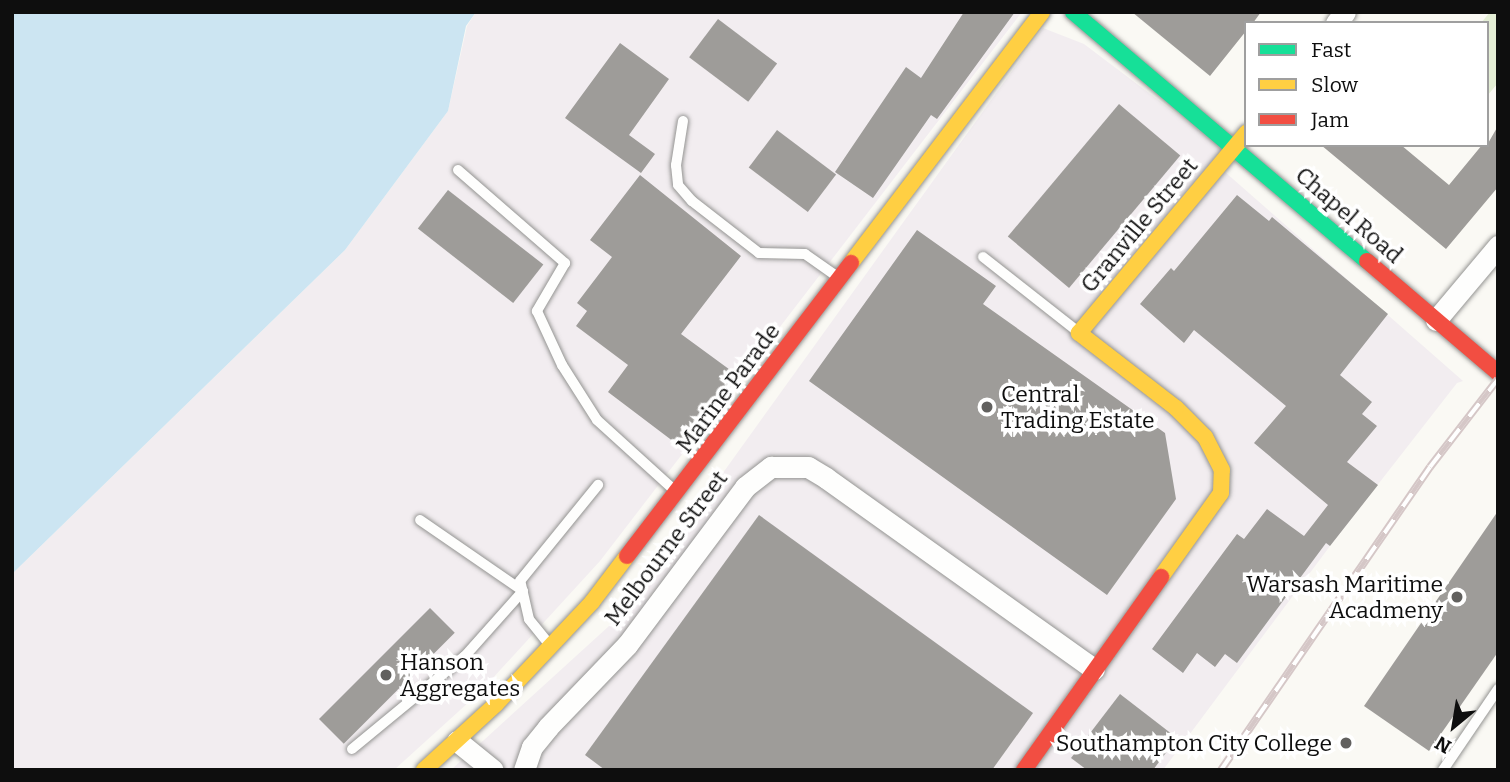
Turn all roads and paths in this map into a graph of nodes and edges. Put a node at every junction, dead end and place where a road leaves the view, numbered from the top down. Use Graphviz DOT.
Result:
graph roads {
  1 [pos="1042,12"];
  2 [pos="1073,12"];
  3 [pos="683,121"];
  4 [pos="1244,134"];
  5 [pos="1234,146"];
  6 [pos="458,170"];
  7 [pos="1498,246"];
  8 [pos="983,257"];
  9 [pos="839,278"];
  10 [pos="1436,320"];
  11 [pos="1079,333"];
  12 [pos="1498,373"];
  13 [pos="598,485"];
  14 [pos="678,493"];
  15 [pos="421,520"];
  16 [pos="523,591"];
  17 [pos="551,646"];
  18 [pos="1094,669"];
  19 [pos="1498,690"];
  20 [pos="457,741"];
  21 [pos="352,749"];
  22 [pos="424,770"];
  23 [pos="493,770"];
  24 [pos="524,770"];
  25 [pos="1024,770"];
  26 [pos="1444,770"];
  1 -- 9 [label="street, Marine Parade"];
  2 -- 5 [label="street, Chapel Road"];
  3 -- 9 [label="lane"];
  4 -- 5 [label="street, Granville Street"];
  5 -- 10 [label="street, Chapel Road"];
  5 -- 11 [label="street, Granville Street"];
  6 -- 14 [label="lane"];
  7 -- 10 [label="street"];
  8 -- 11 [label="lane"];
  9 -- 14 [label="street, Marine Parade"];
  10 -- 12 [label="street, Chapel Road"];
  11 -- 18 [label="street"];
  13 -- 16 [label="lane"];
  14 -- 17 [label="street, Marine Parade"];
  15 -- 16 [label="lane"];
  16 -- 17 [label="lane"];
  16 -- 21 [label="lane"];
  17 -- 20 [label="street, Marine Parade"];
  18 -- 24 [label="street, Melbourne Street"];
  18 -- 25 [label="street"];
  19 -- 26 [label="lane"];
  20 -- 22 [label="street, Marine Parade"];
  20 -- 23 [label="street"];
}
